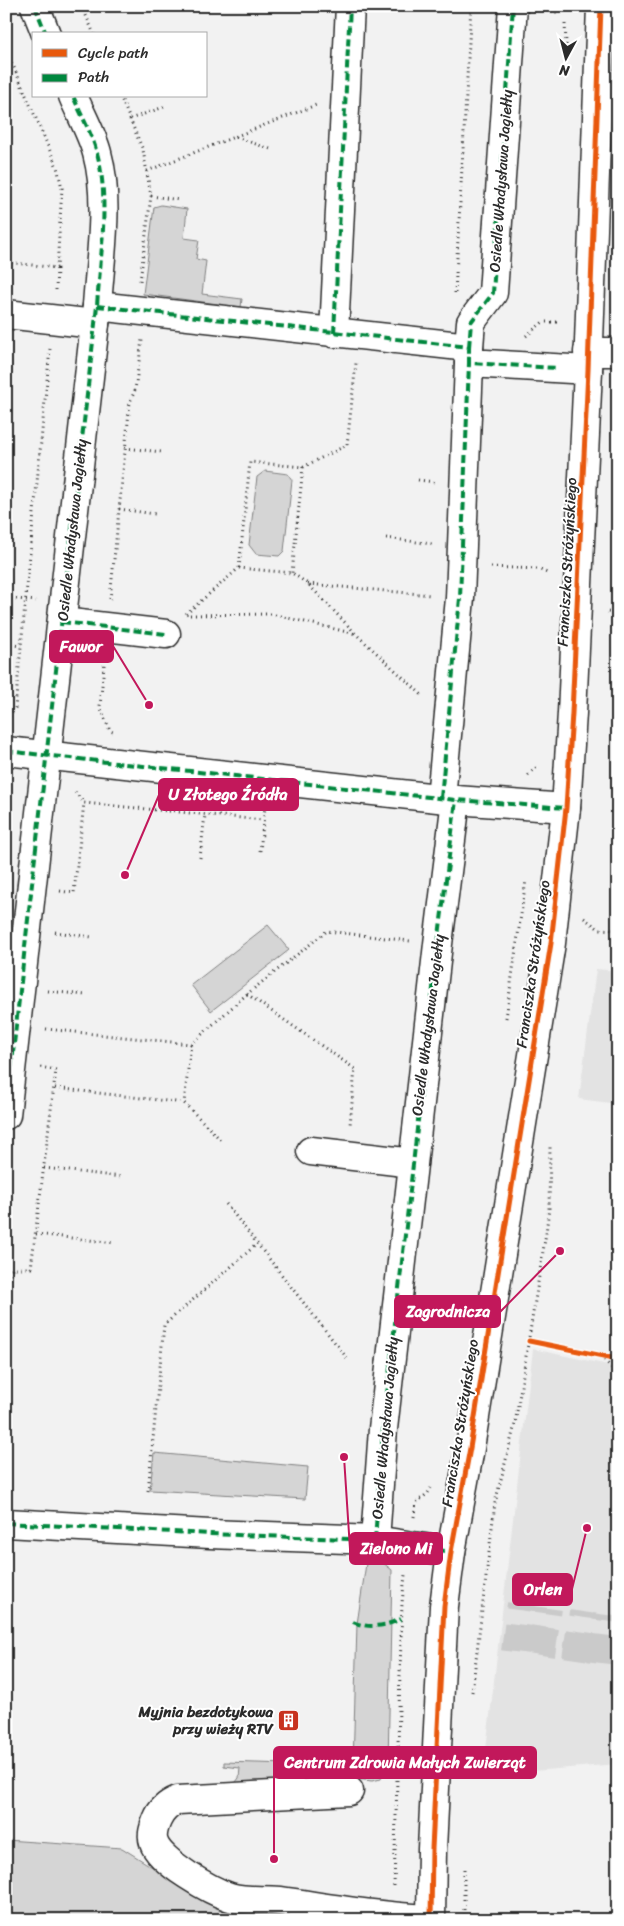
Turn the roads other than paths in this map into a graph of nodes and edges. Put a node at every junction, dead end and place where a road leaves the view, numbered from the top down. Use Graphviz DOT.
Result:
graph roads {
  1 [pos="35,6"];
  2 [pos="350,6"];
  3 [pos="601,6"];
  4 [pos="525,7"];
  5 [pos="45,32"];
  6 [pos="74,98"];
  7 [pos="607,109"];
  8 [pos="6,314"];
  9 [pos="96,315"];
  10 [pos="334,333"];
  11 [pos="618,352"];
  12 [pos="469,355"];
  13 [pos="588,361"];
  14 [pos="62,622"];
  15 [pos="166,634"];
  16 [pos="6,751"];
  17 [pos="47,755"];
  18 [pos="448,799"];
  19 [pos="566,808"];
  20 [pos="6,1115"];
  21 [pos="311,1151"];
  22 [pos="413,1163"];
  23 [pos="6,1523"];
  24 [pos="375,1540"];
  25 [pos="451,1552"];
  26 [pos="349,1791"];
  27 [pos="431,1919"];
  1 -- 5 [label="street"];
  2 -- 10 [label="street"];
  3 -- 7 [label="street, Franciszka Stróżyńskiego"];
  4 -- 12 [label="street, Osiedle Władysława Jagiełły"];
  6 -- 9 [label="street, Osiedle Władysława Jagiełły"];
  7 -- 13 [label="street, Franciszka Stróżyńskiego"];
  8 -- 9 [label="street"];
  9 -- 10 [label="street"];
  9 -- 14 [label="street, Osiedle Władysława Jagiełły"];
  10 -- 12 [label="street"];
  11 -- 13 [label="street"];
  12 -- 13 [label="street"];
  12 -- 18 [label="street, Osiedle Władysława Jagiełły"];
  13 -- 19 [label="street, Franciszka Stróżyńskiego"];
  14 -- 15 [label="street"];
  14 -- 17 [label="street, Osiedle Władysława Jagiełły"];
  16 -- 17 [label="street"];
  17 -- 18 [label="street"];
  17 -- 20 [label="street, Osiedle Władysława Jagiełły"];
  18 -- 19 [label="street"];
  18 -- 22 [label="street, Osiedle Władysława Jagiełły"];
  19 -- 25 [label="street, Franciszka Stróżyńskiego"];
  21 -- 22 [label="street"];
  22 -- 24 [label="street, Osiedle Władysława Jagiełły"];
  23 -- 24 [label="street, Osiedle Władysława Jagiełły"];
  24 -- 25 [label="street"];
  25 -- 27 [label="street, Franciszka Stróżyńskiego"];
  26 -- 27 [label="street"];
}
